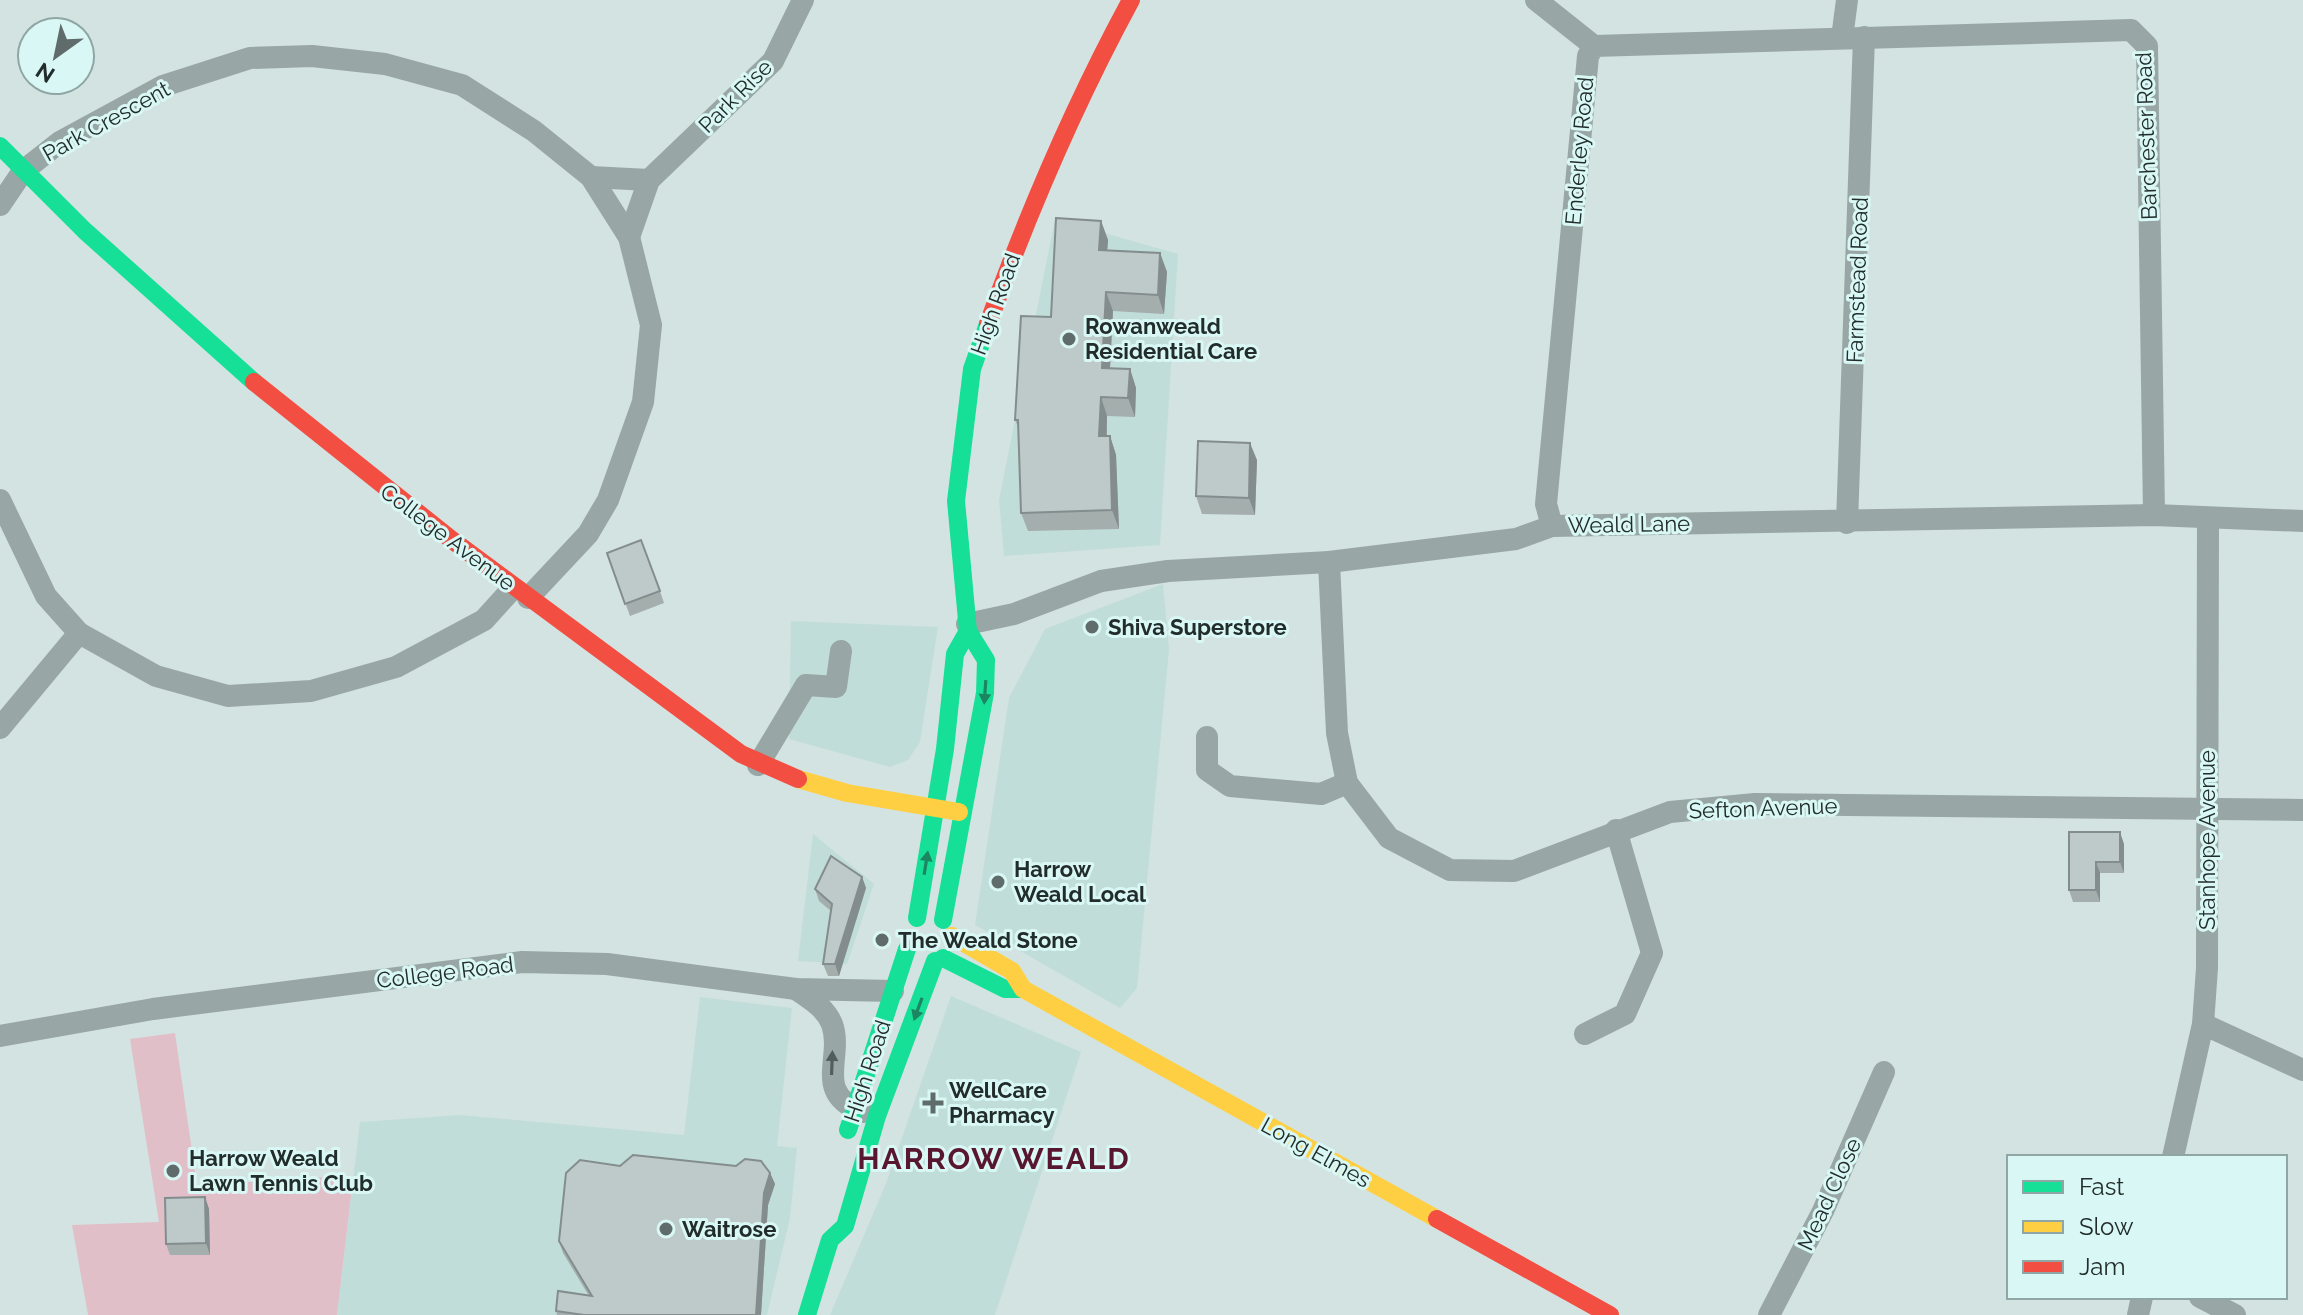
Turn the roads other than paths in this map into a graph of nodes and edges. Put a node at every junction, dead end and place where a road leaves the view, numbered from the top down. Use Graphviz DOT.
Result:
graph roads {
  1 [pos="803,0"];
  2 [pos="1536,0"];
  3 [pos="1847,0"];
  4 [pos="1125,2"];
  5 [pos="1853,37"];
  6 [pos="1594,46"];
  7 [pos="0,146"];
  8 [pos="23,171"];
  9 [pos="591,177"];
  10 [pos="649,180"];
  11 [pos="0,205"];
  12 [pos="629,237"];
  13 [pos="0,500"];
  14 [pos="2154,515"];
  15 [pos="2208,519"];
  16 [pos="2303,521"];
  17 [pos="1847,523"];
  18 [pos="1552,526"];
  19 [pos="1329,562"];
  20 [pos="520,593"];
  21 [pos="968,627"];
  22 [pos="79,633"];
  23 [pos="841,651"];
  24 [pos="0,728"];
  25 [pos="1207,737"];
  26 [pos="758,765"];
  27 [pos="1347,783"];
  28 [pos="934,808"];
  29 [pos="2205,810"];
  30 [pos="2303,810"];
  31 [pos="963,813"];
  32 [pos="1616,830"];
  33 [pos="917,918"];
  34 [pos="948,928"];
  35 [pos="907,949"];
  36 [pos="939,960"];
  37 [pos="796,989"];
  38 [pos="1023,989"];
  39 [pos="893,991"];
  40 [pos="2203,1024"];
  41 [pos="1585,1034"];
  42 [pos="0,1036"];
  43 [pos="2303,1070"];
  44 [pos="1884,1072"];
  45 [pos="855,1109"];
  46 [pos="877,1116"];
  47 [pos="842,1153"];
  48 [pos="2173,1155"];
  49 [pos="823,1221"];
  50 [pos="830,1240"];
  51 [pos="2204,1299"];
  52 [pos="807,1315"];
  53 [pos="1610,1315"];
  54 [pos="1769,1315"];
  55 [pos="2235,1315"];
  1 -- 10 [label="street, Park Rise"];
  2 -- 6 [label="street"];
  3 -- 5 [label="street, Farmstead Road"];
  4 -- 21 [label="street, High Road"];
  5 -- 6 [label="street, Enderley Road"];
  5 -- 14 [label="street, Barchester Road"];
  5 -- 17 [label="street, Farmstead Road"];
  6 -- 18 [label="street, Enderley Road"];
  7 -- 8 [label="street, College Avenue"];
  8 -- 9 [label="street, Park Crescent"];
  8 -- 11 [label="street, Park Crescent"];
  8 -- 20 [label="street, College Avenue"];
  9 -- 10 [label="street"];
  9 -- 12 [label="street, Park Crescent"];
  10 -- 12 [label="street, Park Rise"];
  12 -- 20 [label="street, Park Crescent"];
  13 -- 22 [label="street, Park Crescent"];
  14 -- 15 [label="street, Weald Lane"];
  14 -- 17 [label="street, Weald Lane"];
  15 -- 16 [label="street, Weald Lane"];
  15 -- 29 [label="street, Stanhope Avenue"];
  17 -- 18 [label="street, Weald Lane"];
  18 -- 19 [label="street, Weald Lane"];
  19 -- 21 [label="street, Weald Lane"];
  19 -- 27 [label="street, Sefton Avenue"];
  20 -- 22 [label="street, Park Crescent"];
  20 -- 26 [label="street, College Avenue"];
  21 -- 28 [label="street, High Road"];
  21 -- 31 [label="street, High Road, one-way"];
  22 -- 24 [label="street"];
  23 -- 26 [label="street"];
  25 -- 27 [label="street"];
  26 -- 28 [label="street, College Avenue"];
  27 -- 32 [label="street, Sefton Avenue"];
  28 -- 31 [label="street, College Avenue"];
  33 -- 28 [label="street, High Road, one-way"];
  29 -- 30 [label="street, Sefton Avenue"];
  29 -- 32 [label="street, Sefton Avenue"];
  29 -- 40 [label="street, Stanhope Avenue"];
  31 -- 34 [label="street, High Road"];
  32 -- 41 [label="street"];
  33 -- 34 [label="street"];
  33 -- 35 [label="street"];
  34 -- 36 [label="street"];
  34 -- 38 [label="street, Long Elmes"];
  35 -- 36 [label="street"];
  35 -- 39 [label="street, High Road"];
  36 -- 38 [label="street, Long Elmes"];
  36 -- 46 [label="street, High Road, one-way"];
  37 -- 39 [label="street, College Road"];
  37 -- 42 [label="street, College Road"];
  45 -- 37 [label="street, one-way"];
  38 -- 53 [label="street, Long Elmes"];
  39 -- 45 [label="street, High Road"];
  40 -- 43 [label="street"];
  40 -- 48 [label="street, Stanhope Avenue"];
  44 -- 54 [label="street, Mead Close"];
  45 -- 46 [label="street"];
  45 -- 47 [label="street, High Road"];
  46 -- 50 [label="street, High Road"];
  49 -- 50 [label="street"];
  50 -- 52 [label="street, High Road"];
  51 -- 55 [label="street"];
}
